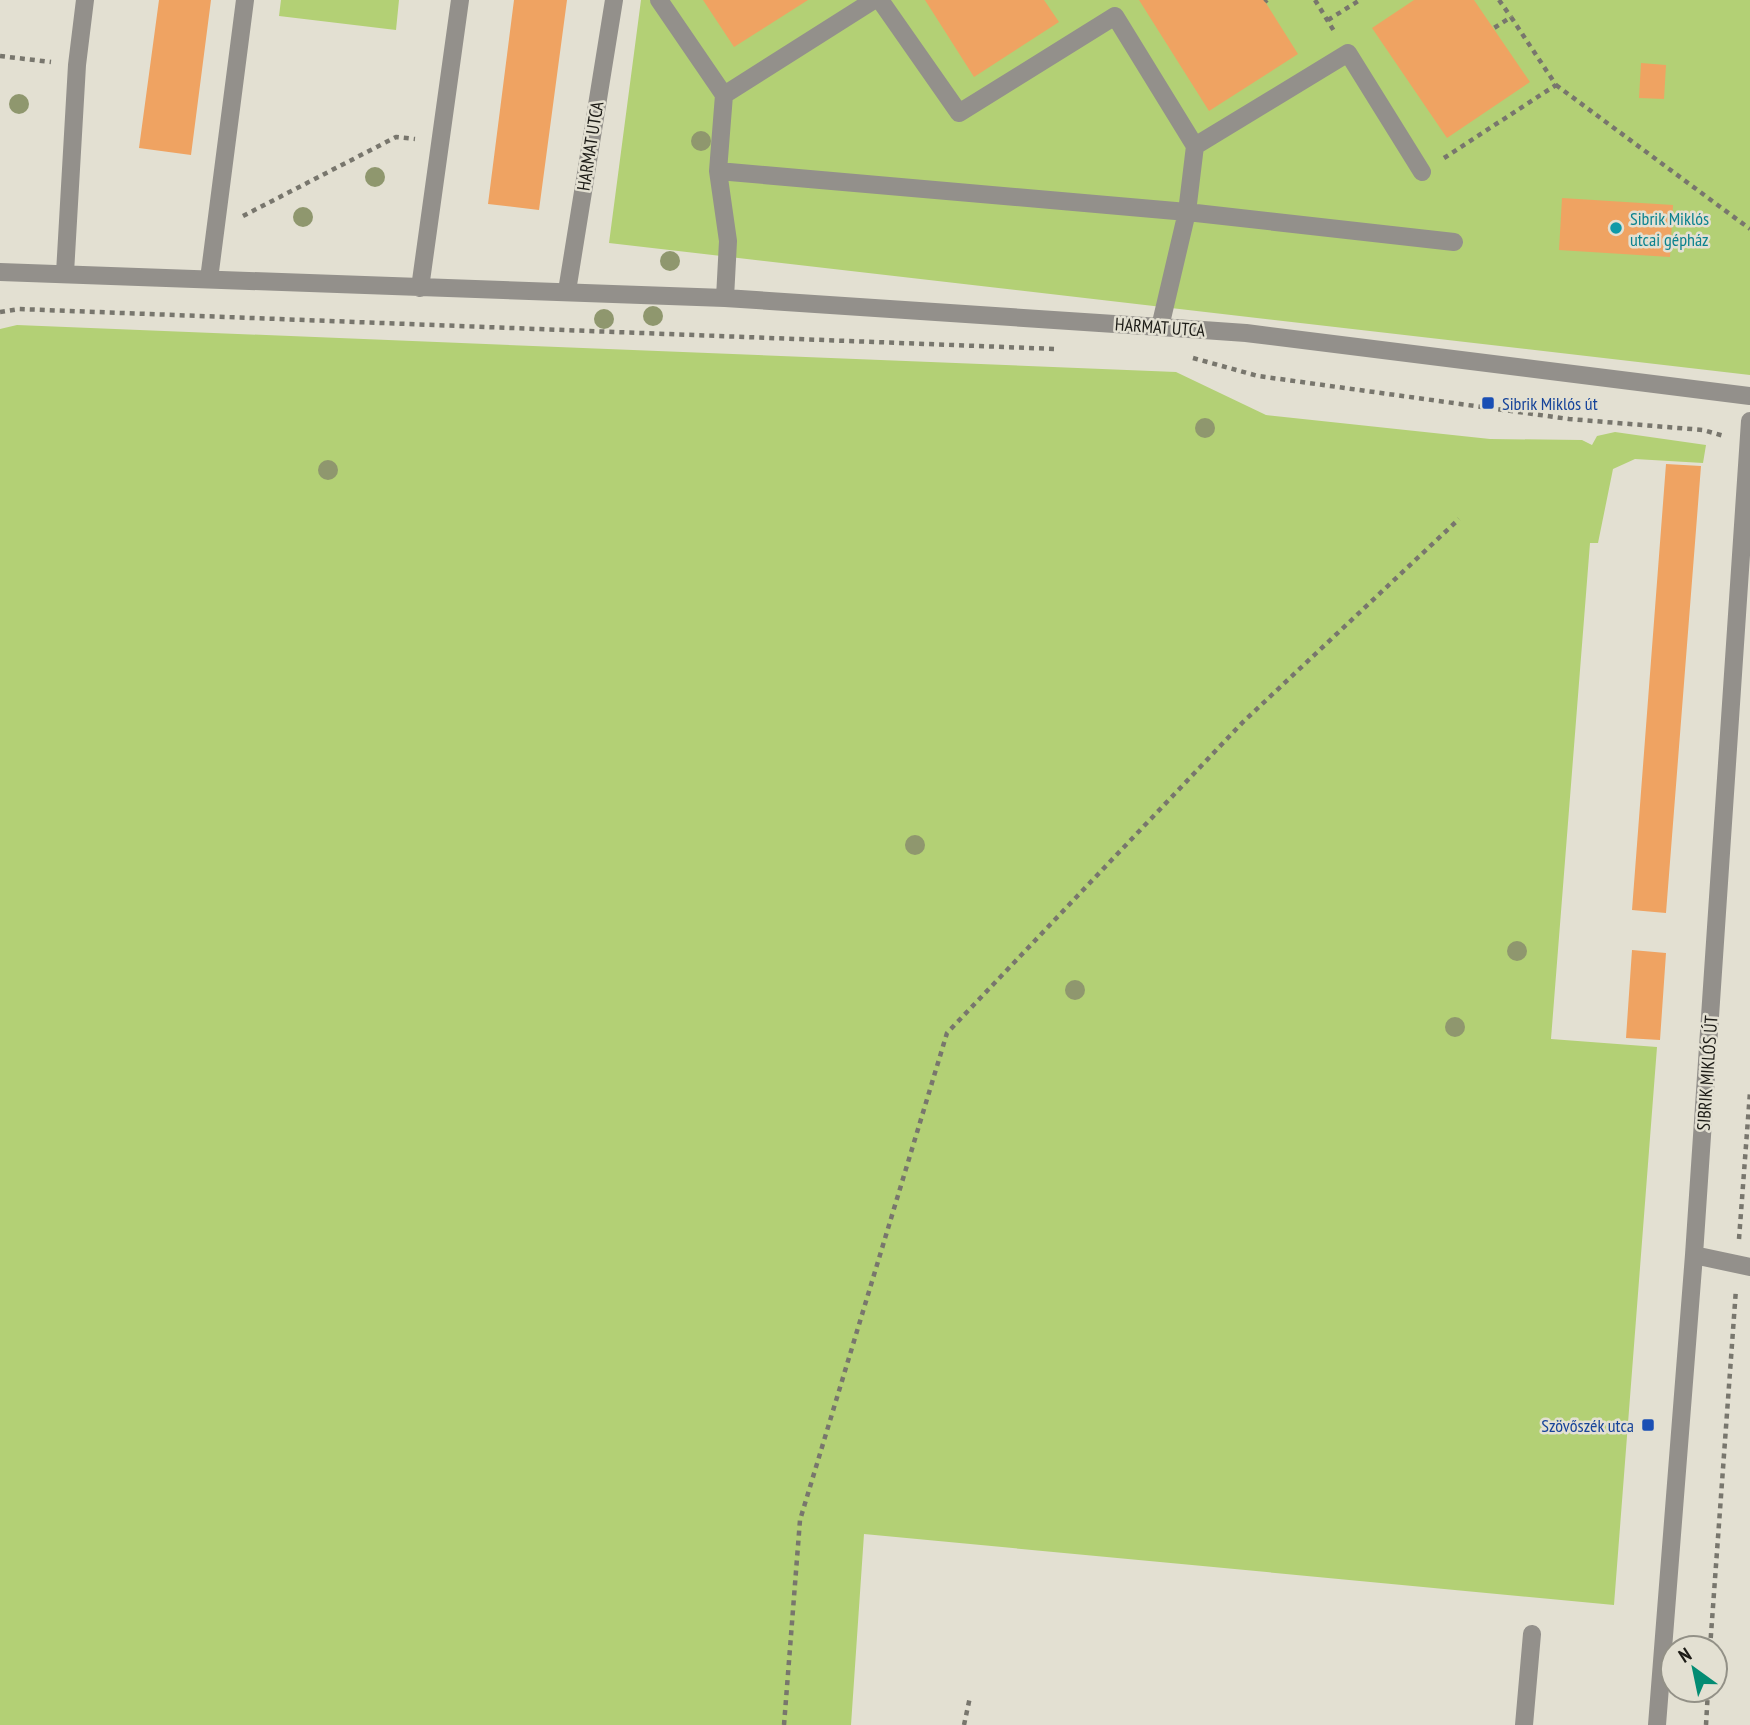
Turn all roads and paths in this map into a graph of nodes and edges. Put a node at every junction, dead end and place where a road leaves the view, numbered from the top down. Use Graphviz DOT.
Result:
graph roads {
  1 [pos="85,0"];
  2 [pos="245,0"];
  3 [pos="460,0"];
  4 [pos="614,0"];
  5 [pos="659,0"];
  6 [pos="874,0"];
  7 [pos="880,0"];
  8 [pos="1315,0"];
  9 [pos="1360,0"];
  10 [pos="1499,0"];
  11 [pos="1511,17"];
  12 [pos="1327,20"];
  13 [pos="1494,28"];
  14 [pos="1348,53"];
  15 [pos="0,56"];
  16 [pos="77,65"];
  17 [pos="1556,85"];
  18 [pos="723,95"];
  19 [pos="439,141"];
  20 [pos="1195,146"];
  21 [pos="718,172"];
  22 [pos="1422,172"];
  23 [pos="1187,212"];
  24 [pos="1750,229"];
  25 [pos="215,230"];
  26 [pos="1454,242"];
  27 [pos="0,272"];
  28 [pos="65,273"];
  29 [pos="209,279"];
  30 [pos="420,288"];
  31 [pos="567,291"];
  32 [pos="724,298"];
  33 [pos="0,312"];
  34 [pos="1160,327"];
  35 [pos="1067,349"];
  36 [pos="1191,357"];
  37 [pos="1750,396"];
  38 [pos="1750,421"];
  39 [pos="1748,448"];
  40 [pos="1459,519"];
  41 [pos="1750,1092"];
  42 [pos="1694,1255"];
  43 [pos="1744,1266"];
  44 [pos="1532,1634"];
  45 [pos="1711,1634"];
  46 [pos="970,1697"];
  47 [pos="1707,1704"];
  48 [pos="784,1725"];
  49 [pos="964,1725"];
  50 [pos="1524,1725"];
  51 [pos="1657,1725"];
  52 [pos="1706,1725"];
  1 -- 16 [label="street"];
  2 -- 25 [label="street"];
  3 -- 19 [label="street"];
  4 -- 31 [label="street, HARMAT UTCA"];
  5 -- 18 [label="street"];
  6 -- 18 [label="street"];
  7 -- 20 [label="street"];
  8 -- 12 [label="path"];
  9 -- 12 [label="path"];
  10 -- 11 [label="path"];
  11 -- 13 [label="path"];
  11 -- 17 [label="path"];
  12 -- 14 [label="path"];
  14 -- 20 [label="street"];
  14 -- 22 [label="street"];
  15 -- 16 [label="path"];
  16 -- 28 [label="street"];
  17 -- 22 [label="path"];
  17 -- 24 [label="path"];
  18 -- 21 [label="street"];
  19 -- 25 [label="path"];
  19 -- 30 [label="street"];
  20 -- 23 [label="street"];
  21 -- 23 [label="street"];
  21 -- 32 [label="street"];
  23 -- 26 [label="street"];
  23 -- 34 [label="street"];
  25 -- 29 [label="street"];
  27 -- 28 [label="street, HARMAT UTCA"];
  28 -- 29 [label="street, HARMAT UTCA"];
  29 -- 30 [label="street, HARMAT UTCA"];
  30 -- 31 [label="street, HARMAT UTCA"];
  31 -- 32 [label="street, HARMAT UTCA"];
  32 -- 34 [label="street, HARMAT UTCA"];
  33 -- 35 [label="path"];
  34 -- 37 [label="street, HARMAT UTCA"];
  36 -- 39 [label="path"];
  38 -- 39 [label="street, SIBRIK MIKLÓS ÚT"];
  39 -- 42 [label="street, SIBRIK MIKLÓS ÚT"];
  40 -- 48 [label="path"];
  41 -- 43 [label="path"];
  42 -- 43 [label="street"];
  42 -- 51 [label="street, SIBRIK MIKLÓS ÚT"];
  43 -- 45 [label="path"];
  44 -- 50 [label="street"];
  46 -- 49 [label="path"];
  47 -- 52 [label="path"];
}
